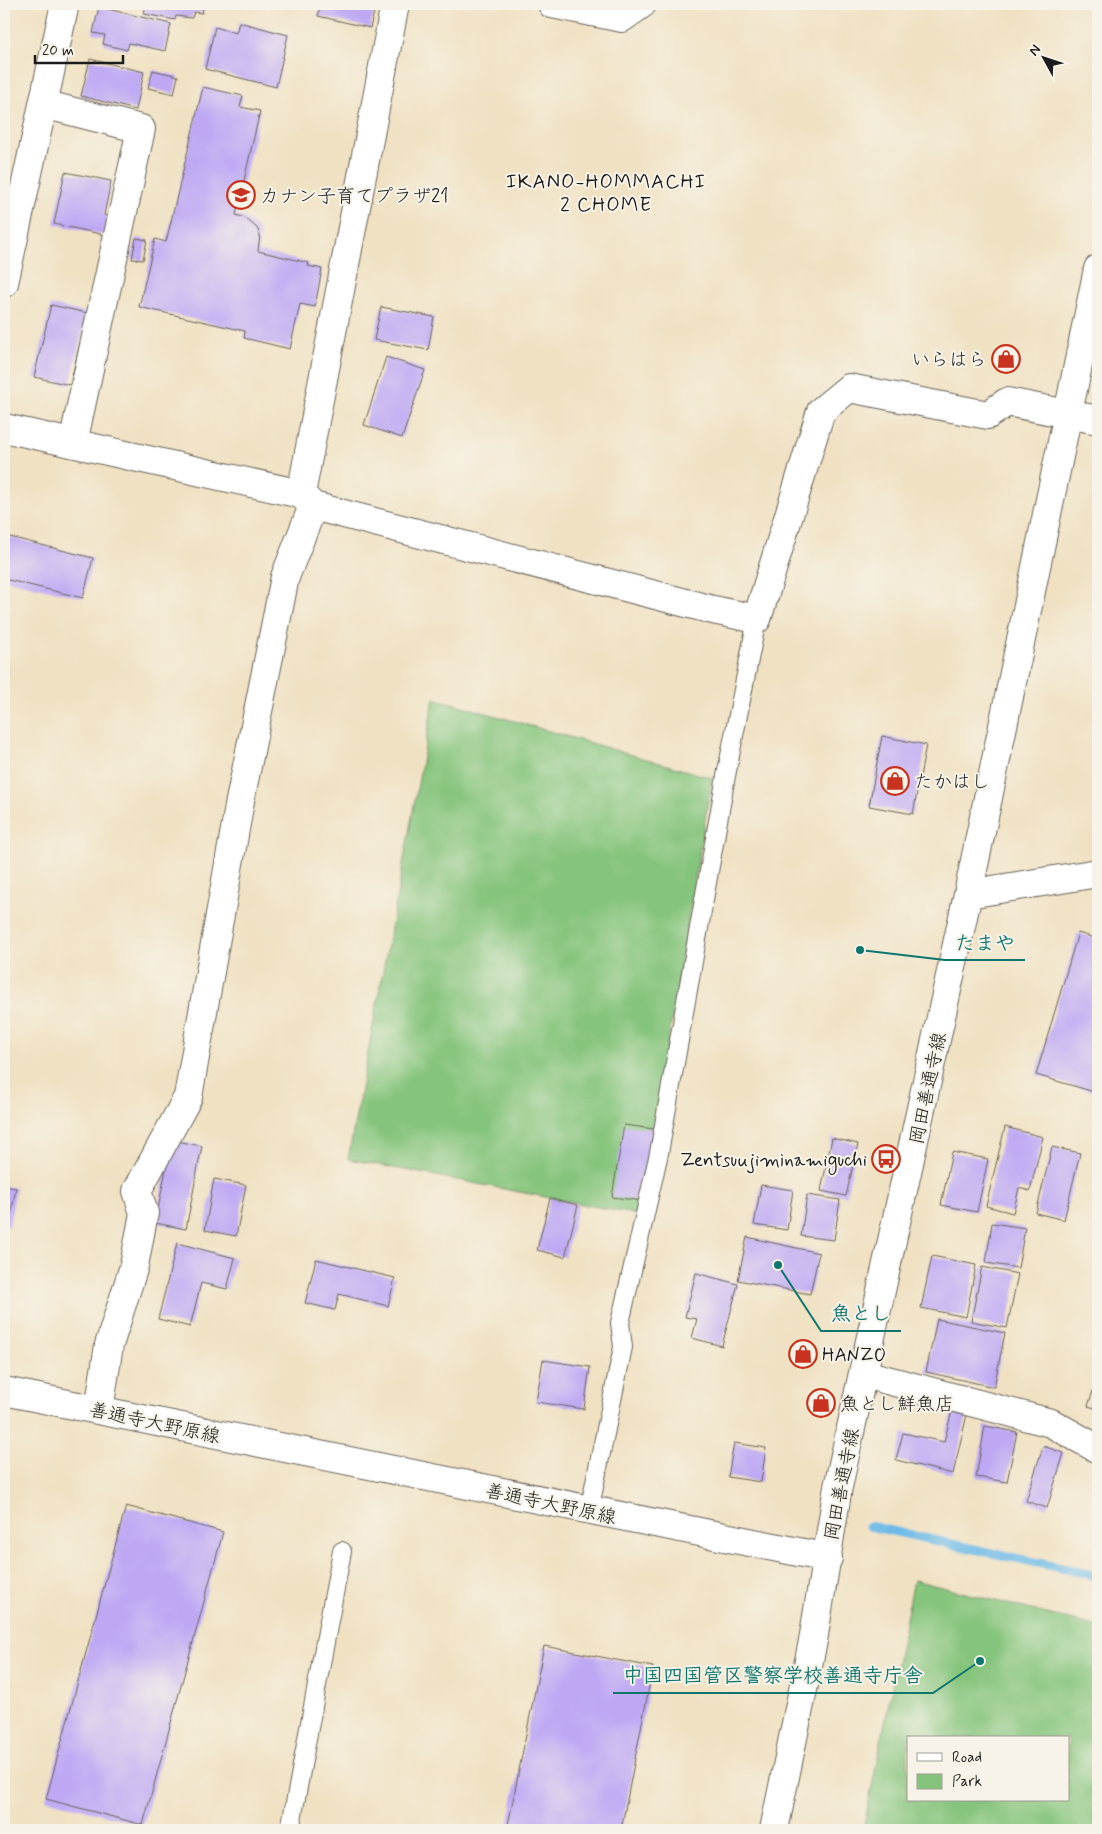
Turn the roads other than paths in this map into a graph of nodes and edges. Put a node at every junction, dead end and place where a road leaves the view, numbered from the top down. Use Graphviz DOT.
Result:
graph roads {
  1 [pos="65,4"];
  2 [pos="396,4"];
  3 [pos="552,4"];
  4 [pos="642,4"];
  5 [pos="43,104"];
  6 [pos="1098,269"];
  7 [pos="4,283"];
  8 [pos="1068,414"];
  9 [pos="1098,420"];
  10 [pos="4,428"];
  11 [pos="73,443"];
  12 [pos="307,500"];
  13 [pos="757,618"];
  14 [pos="1098,873"];
  15 [pos="968,894"];
  16 [pos="864,1374"];
  17 [pos="4,1391"];
  18 [pos="99,1410"];
  19 [pos="1098,1449"];
  20 [pos="589,1511"];
  21 [pos="342,1552"];
  22 [pos="828,1558"];
  23 [pos="290,1830"];
  24 [pos="774,1830"];
  1 -- 5 [label="street"];
  2 -- 12 [label="street"];
  3 -- 4 [label="street"];
  5 -- 7 [label="street"];
  5 -- 11 [label="street"];
  6 -- 8 [label="street, 岡田善通寺線"];
  8 -- 9 [label="street"];
  8 -- 13 [label="street"];
  8 -- 15 [label="street, 岡田善通寺線"];
  10 -- 11 [label="street"];
  11 -- 12 [label="street"];
  12 -- 13 [label="street"];
  12 -- 18 [label="street"];
  13 -- 20 [label="lane"];
  14 -- 15 [label="street"];
  15 -- 16 [label="street, 岡田善通寺線"];
  16 -- 19 [label="street"];
  16 -- 22 [label="street, 岡田善通寺線"];
  17 -- 18 [label="street, 善通寺大野原線"];
  18 -- 20 [label="street, 善通寺大野原線"];
  20 -- 22 [label="street, 善通寺大野原線"];
  21 -- 23 [label="lane"];
  22 -- 24 [label="street"];
}
